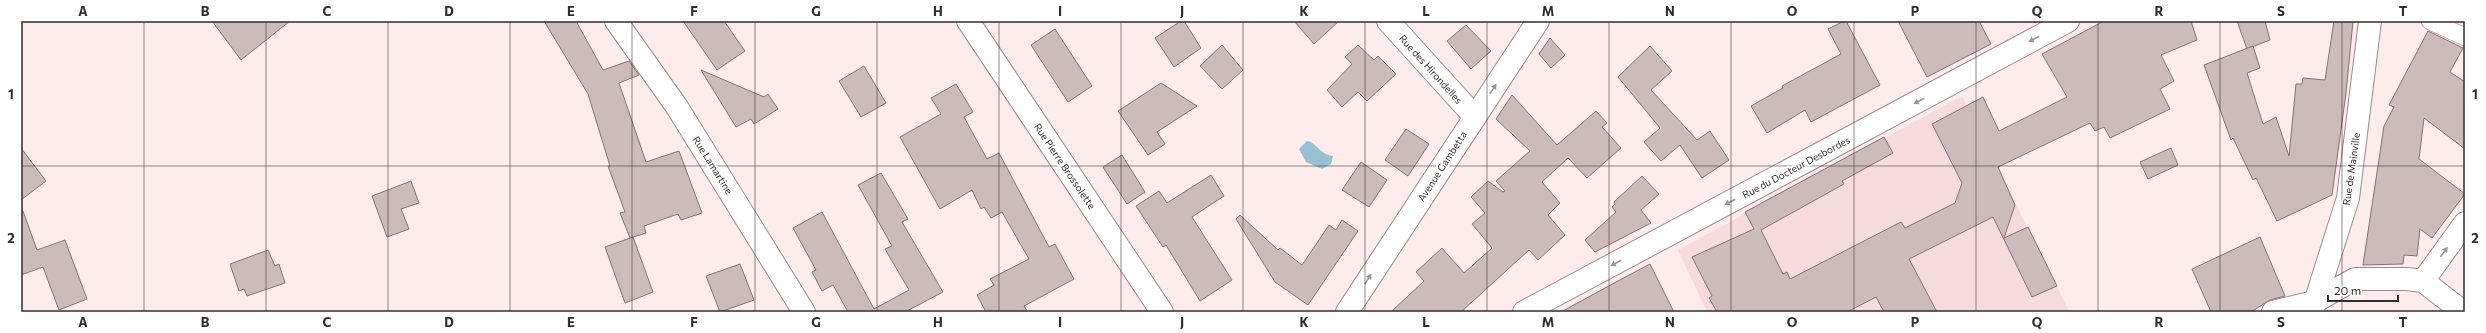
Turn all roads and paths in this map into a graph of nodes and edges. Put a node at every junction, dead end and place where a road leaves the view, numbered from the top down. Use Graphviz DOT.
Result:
graph roads {
  1 [pos="616,21"];
  2 [pos="968,21"];
  3 [pos="1388,21"];
  4 [pos="1538,21"];
  5 [pos="2068,21"];
  6 [pos="2370,21"];
  7 [pos="2430,21"];
  8 [pos="2465,37"];
  9 [pos="1475,117"];
  10 [pos="2465,223"];
  11 [pos="2423,281"];
  12 [pos="2313,307"];
  13 [pos="804,312"];
  14 [pos="1162,312"];
  15 [pos="1347,312"];
  16 [pos="1524,312"];
  17 [pos="2273,312"];
  18 [pos="2463,312"];
  1 -- 13 [label="street, Rue Lamartine"];
  2 -- 14 [label="street, Rue Pierre Brossolette"];
  3 -- 9 [label="street, Rue des Hirondelles"];
  9 -- 4 [label="street, Avenue Gambetta, one-way"];
  5 -- 16 [label="street, Rue du Docteur Desbordes, one-way"];
  6 -- 12 [label="street, Rue de Mainville"];
  7 -- 8 [label="street"];
  15 -- 9 [label="street, Avenue Gambetta, one-way"];
  11 -- 10 [label="street, one-way"];
  11 -- 12 [label="street"];
  11 -- 18 [label="street"];
  12 -- 17 [label="street"];
}
